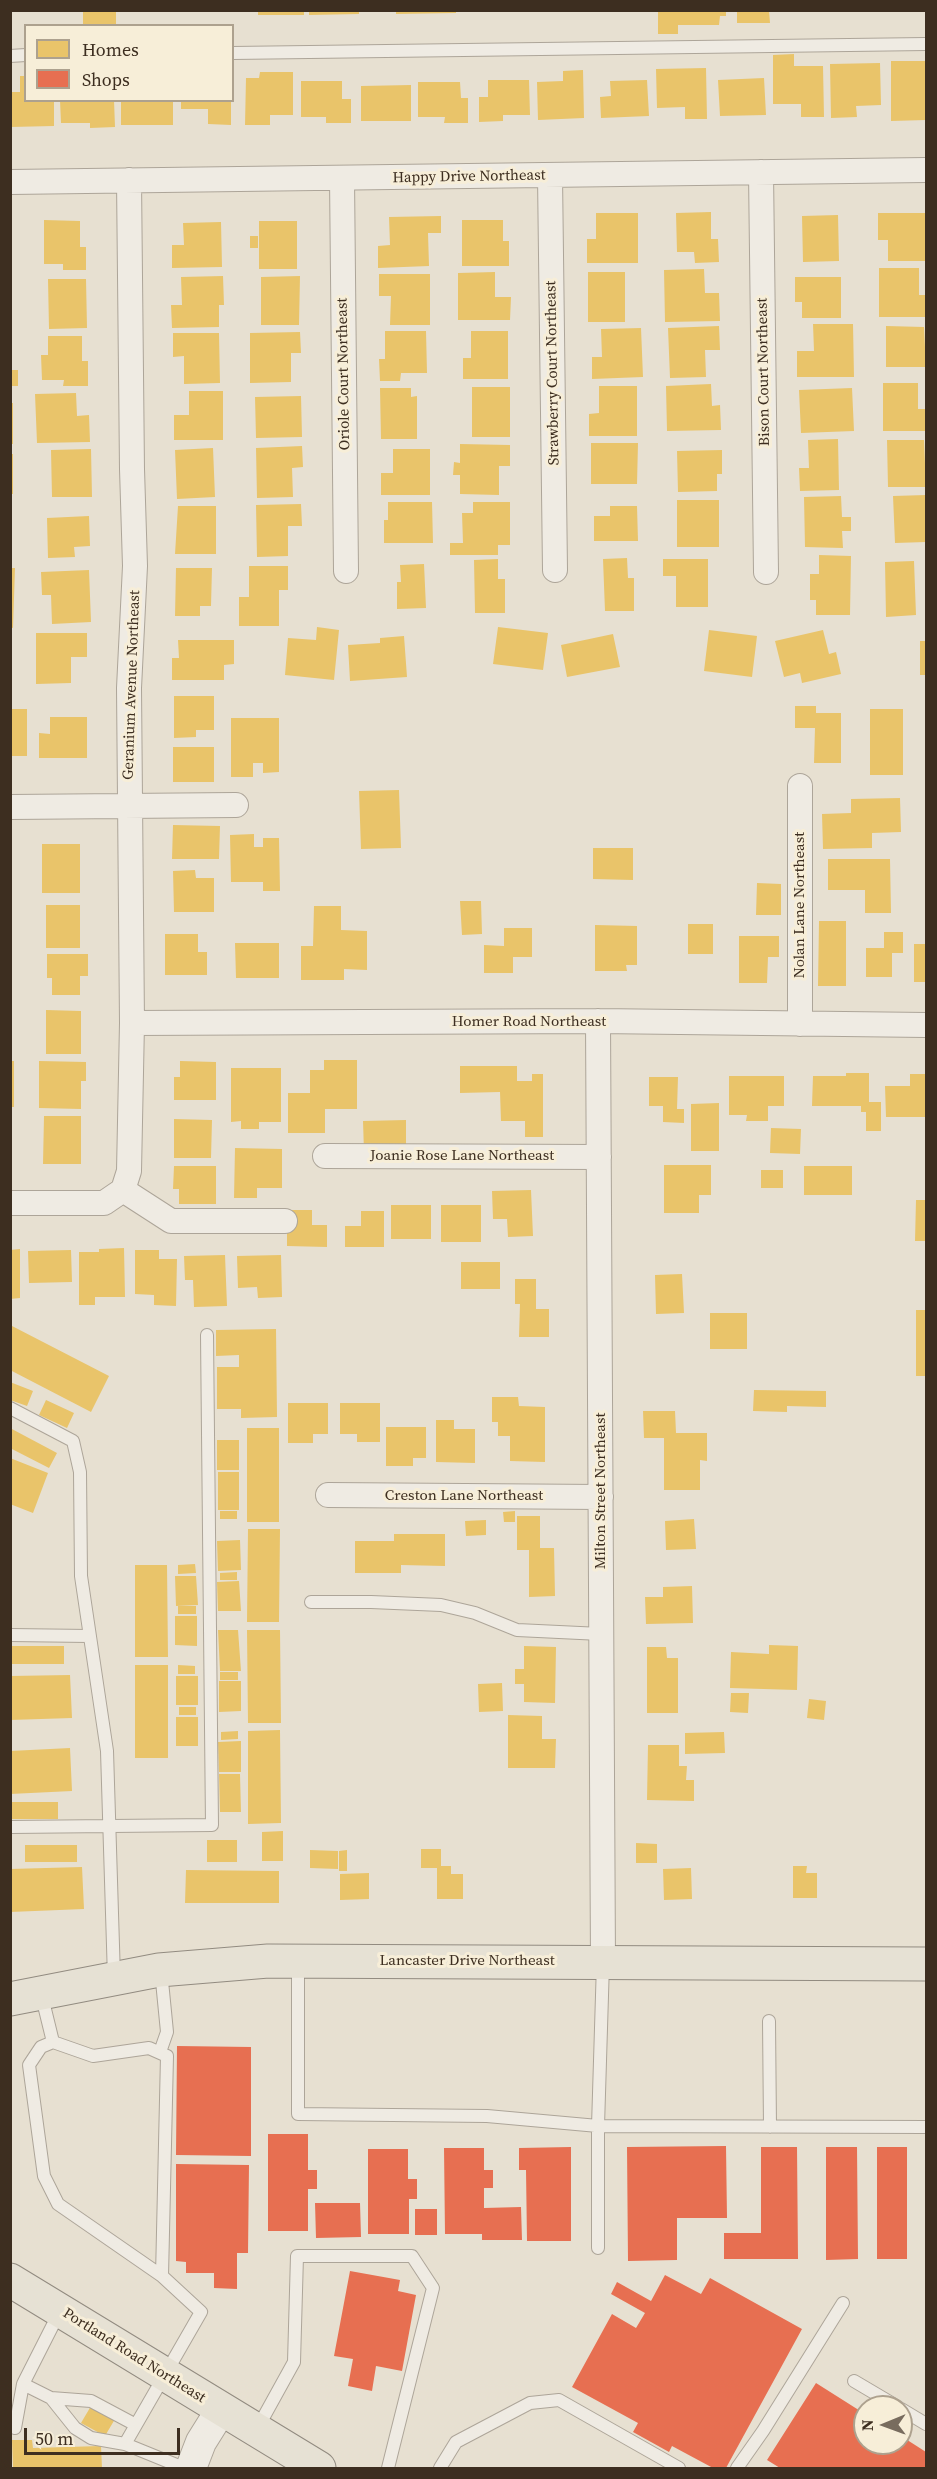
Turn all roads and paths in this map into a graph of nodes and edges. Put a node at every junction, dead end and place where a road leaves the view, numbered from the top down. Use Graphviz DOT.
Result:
graph roads {
  1 [pos="927,44"];
  2 [pos="234,53"];
  3 [pos="927,170"];
  4 [pos="761,172"];
  5 [pos="550,176"];
  6 [pos="342,178"];
  7 [pos="129,180"];
  8 [pos="10,182"];
  9 [pos="555,570"];
  10 [pos="346,571"];
  11 [pos="766,572"];
  12 [pos="800,786"];
  13 [pos="236,805"];
  14 [pos="129,806"];
  15 [pos="10,807"];
  16 [pos="598,1022"];
  17 [pos="132,1023"];
  18 [pos="800,1024"];
  19 [pos="927,1025"];
  20 [pos="325,1156"];
  21 [pos="598,1157"];
  22 [pos="123,1190"];
  23 [pos="10,1203"];
  24 [pos="285,1221"];
  25 [pos="207,1335"];
  26 [pos="10,1408"];
  27 [pos="328,1495"];
  28 [pos="601,1497"];
  29 [pos="311,1602"];
  30 [pos="601,1634"];
  31 [pos="10,1635"];
  32 [pos="89,1636"];
  33 [pos="10,1827"];
  34 [pos="109,1827"];
  35 [pos="298,1961"];
  36 [pos="603,1962"];
  37 [pos="927,1964"];
  38 [pos="161,1970"];
  39 [pos="114,1978"];
  40 [pos="26,1996"];
  41 [pos="769,2021"];
  42 [pos="52,2042"];
  43 [pos="160,2052"];
  44 [pos="598,2126"];
  45 [pos="770,2127"];
  46 [pos="927,2127"];
  47 [pos="598,2248"];
  48 [pos="162,2276"];
  49 [pos="10,2280"];
  50 [pos="843,2303"];
  51 [pos="60,2311"];
  52 [pos="164,2374"];
  53 [pos="854,2381"];
  54 [pos="23,2384"];
  55 [pos="877,2395"];
  56 [pos="51,2398"];
  57 [pos="221,2410"];
  58 [pos="913,2416"];
  59 [pos="927,2424"];
  60 [pos="136,2426"];
  61 [pos="15,2428"];
  62 [pos="256,2430"];
  63 [pos="125,2444"];
  64 [pos="184,2469"];
  65 [pos="191,2469"];
  66 [pos="319,2469"];
  67 [pos="388,2469"];
  68 [pos="440,2469"];
  69 [pos="679,2469"];
  70 [pos="737,2469"];
  1 -- 2 [label="lane"];
  3 -- 4 [label="street, Happy Drive Northeast"];
  4 -- 5 [label="street, Happy Drive Northeast"];
  4 -- 11 [label="street, Bison Court Northeast"];
  5 -- 6 [label="street, Happy Drive Northeast"];
  5 -- 9 [label="street, Strawberry Court Northeast"];
  6 -- 7 [label="street, Happy Drive Northeast"];
  6 -- 10 [label="street, Oriole Court Northeast"];
  7 -- 8 [label="street, Happy Drive Northeast"];
  7 -- 14 [label="street, Geranium Avenue Northeast"];
  12 -- 18 [label="street, Nolan Lane Northeast"];
  13 -- 14 [label="street"];
  14 -- 15 [label="street"];
  14 -- 17 [label="street, Geranium Avenue Northeast"];
  16 -- 17 [label="street, Homer Road Northeast"];
  16 -- 18 [label="street, Homer Road Northeast"];
  16 -- 21 [label="street, Milton Street Northeast"];
  17 -- 22 [label="street, Geranium Avenue Northeast"];
  18 -- 19 [label="street, Homer Road Northeast"];
  20 -- 21 [label="street, Joanie Rose Lane Northeast"];
  21 -- 28 [label="street, Milton Street Northeast"];
  22 -- 23 [label="street"];
  22 -- 24 [label="street"];
  25 -- 34 [label="lane"];
  26 -- 32 [label="lane"];
  27 -- 28 [label="street, Creston Lane Northeast"];
  28 -- 30 [label="street, Milton Street Northeast"];
  29 -- 30 [label="lane"];
  30 -- 36 [label="street, Milton Street Northeast"];
  31 -- 32 [label="lane"];
  32 -- 34 [label="lane"];
  33 -- 34 [label="lane"];
  34 -- 39 [label="lane"];
  35 -- 36 [label="main road, Lancaster Drive Northeast"];
  35 -- 38 [label="main road, Lancaster Drive Northeast"];
  35 -- 44 [label="lane"];
  36 -- 37 [label="main road, Lancaster Drive Northeast"];
  36 -- 44 [label="lane"];
  38 -- 39 [label="main road, Lancaster Drive Northeast"];
  38 -- 43 [label="lane"];
  39 -- 40 [label="main road, Lancaster Drive Northeast"];
  40 -- 42 [label="lane"];
  41 -- 45 [label="lane"];
  42 -- 43 [label="lane"];
  42 -- 48 [label="lane"];
  43 -- 48 [label="lane"];
  44 -- 45 [label="lane"];
  44 -- 47 [label="lane"];
  45 -- 46 [label="lane"];
  48 -- 52 [label="lane"];
  49 -- 51 [label="main road, Portland Road Northeast"];
  50 -- 70 [label="lane"];
  51 -- 52 [label="main road, Portland Road Northeast"];
  51 -- 54 [label="lane"];
  52 -- 57 [label="main road, Portland Road Northeast"];
  52 -- 60 [label="lane"];
  53 -- 55 [label="lane"];
  54 -- 56 [label="lane"];
  54 -- 61 [label="lane"];
  56 -- 60 [label="lane"];
  56 -- 63 [label="lane"];
  57 -- 62 [label="main road, Portland Road Northeast"];
  57 -- 65 [label="street"];
  58 -- 59 [label="lane"];
  60 -- 63 [label="lane"];
  62 -- 66 [label="main road, Portland Road Northeast"];
  62 -- 67 [label="lane"];
  63 -- 64 [label="lane"];
  68 -- 69 [label="lane"];
}
